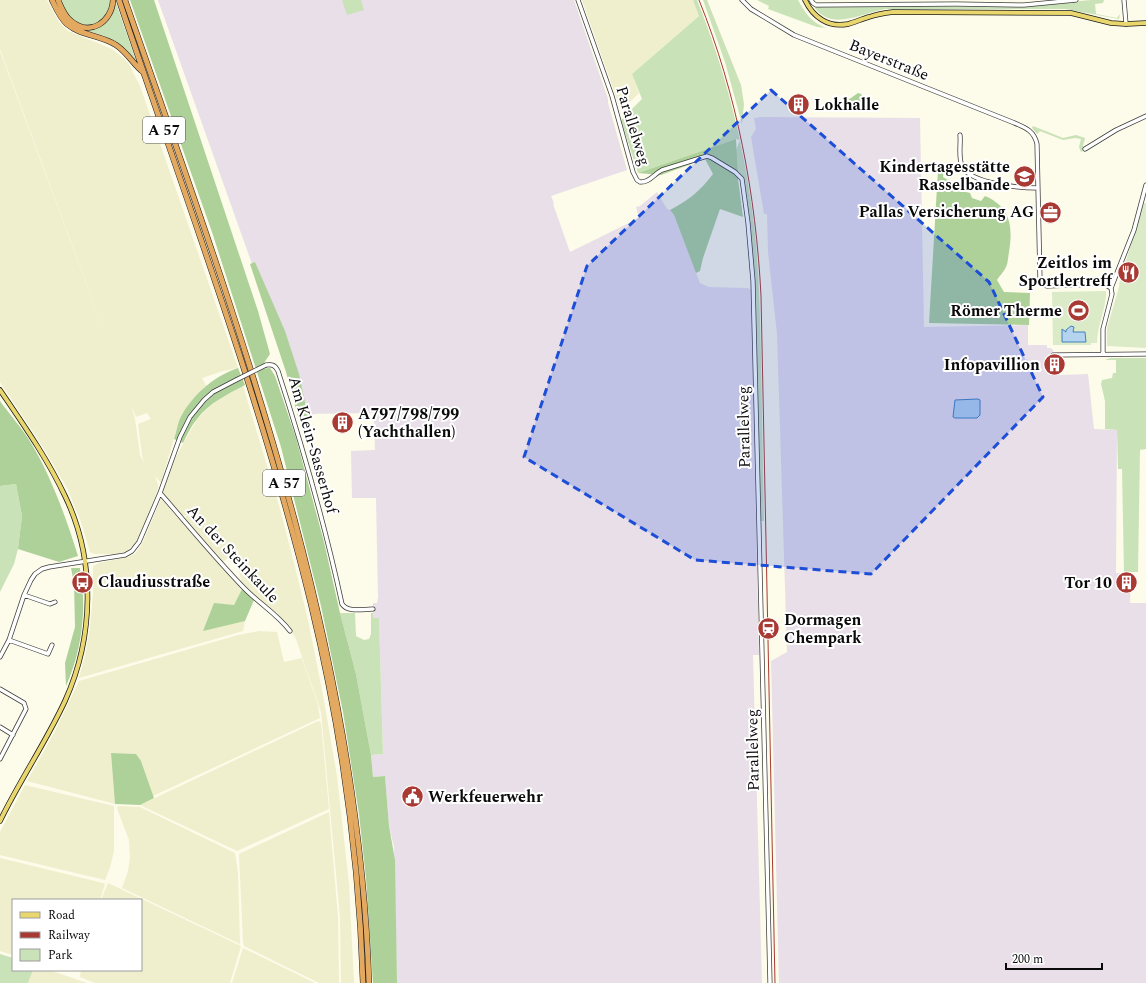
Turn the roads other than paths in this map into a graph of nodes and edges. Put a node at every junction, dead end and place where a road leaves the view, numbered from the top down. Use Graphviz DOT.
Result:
graph roads {
  1 [pos="52,0"];
  2 [pos="58,0"];
  3 [pos="113,0"];
  4 [pos="118,0"];
  5 [pos="125,0"];
  6 [pos="578,0"];
  7 [pos="742,0"];
  8 [pos="805,0"];
  9 [pos="1076,0"];
  10 [pos="1124,0"];
  11 [pos="812,2"];
  12 [pos="852,2"];
  13 [pos="1146,23"];
  14 [pos="1126,24"];
  15 [pos="143,72"];
  16 [pos="1146,116"];
  17 [pos="960,135"];
  18 [pos="1085,149"];
  19 [pos="1146,185"];
  20 [pos="1038,188"];
  21 [pos="1111,288"];
  22 [pos="1103,354"];
  23 [pos="1146,354"];
  24 [pos="1053,355"];
  25 [pos="0,390"];
  26 [pos="160,493"];
  27 [pos="85,561"];
  28 [pos="24,595"];
  29 [pos="55,602"];
  30 [pos="373,609"];
  31 [pos="290,631"];
  32 [pos="9,640"];
  33 [pos="52,644"];
  34 [pos="0,657"];
  35 [pos="0,689"];
  36 [pos="0,727"];
  37 [pos="13,735"];
  38 [pos="0,759"];
  39 [pos="0,821"];
  40 [pos="363,983"];
  41 [pos="369,983"];
  42 [pos="770,983"];
  1 -- 15 [label="highway"];
  2 -- 3 [label="highway"];
  4 -- 15 [label="highway, A 57"];
  5 -- 41 [label="highway, A 57"];
  6 -- 42 [label="street, Parallelweg"];
  7 -- 20 [label="street, Bayerstraße"];
  8 -- 14 [label="main road"];
  9 -- 12 [label="street"];
  10 -- 14 [label="street"];
  11 -- 12 [label="street"];
  13 -- 14 [label="main road"];
  15 -- 40 [label="highway, A 57"];
  16 -- 18 [label="street"];
  17 -- 20 [label="street"];
  19 -- 21 [label="street"];
  20 -- 21 [label="street"];
  21 -- 22 [label="street"];
  22 -- 23 [label="street"];
  22 -- 24 [label="street"];
  25 -- 27 [label="main road"];
  26 -- 27 [label="street, Am Klein-Sasserhof"];
  26 -- 30 [label="street, Am Klein-Sasserhof, bridge"];
  26 -- 31 [label="street, An der Steinkaule"];
  27 -- 28 [label="street"];
  27 -- 39 [label="main road"];
  28 -- 29 [label="street"];
  28 -- 32 [label="street"];
  32 -- 33 [label="street"];
  32 -- 34 [label="street"];
  35 -- 37 [label="street"];
  36 -- 37 [label="street"];
  37 -- 38 [label="street"];
}
